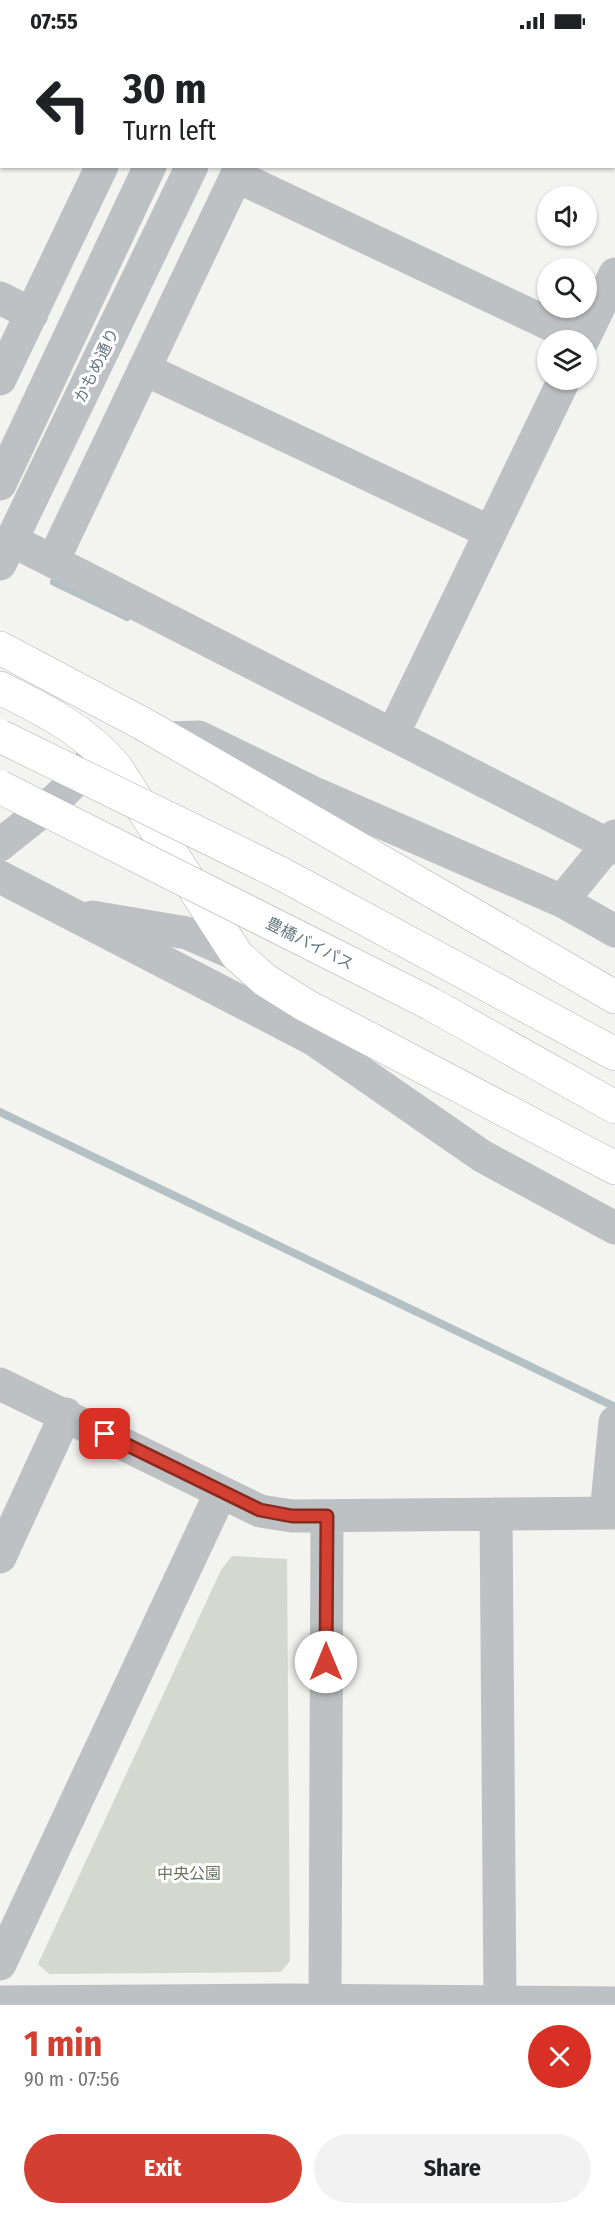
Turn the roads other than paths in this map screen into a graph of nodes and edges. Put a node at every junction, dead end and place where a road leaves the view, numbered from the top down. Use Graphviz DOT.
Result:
graph roads {
  1 [pos="101,168"];
  2 [pos="149,168"];
  3 [pos="191,168"];
  4 [pos="238,171"];
  5 [pos="615,274"];
  6 [pos="0,298"];
  7 [pos="32,314"];
  8 [pos="563,330"];
  9 [pos="588,330"];
  10 [pos="144,369"];
  11 [pos="0,380"];
  12 [pos="559,390"];
  13 [pos="0,484"];
  14 [pos="490,532"];
  15 [pos="6,552"];
  16 [pos="53,561"];
  17 [pos="0,648"];
  18 [pos="0,688"];
  19 [pos="393,734"];
  20 [pos="0,736"];
  21 [pos="166,738"];
  22 [pos="97,744"];
  23 [pos="0,787"];
  24 [pos="613,843"];
  25 [pos="0,845"];
  26 [pos="0,877"];
  27 [pos="562,901"];
  28 [pos="69,914"];
  29 [pos="615,931"];
  30 [pos="237,955"];
  31 [pos="615,997"];
  32 [pos="615,1054"];
  33 [pos="615,1107"];
  34 [pos="615,1168"];
  35 [pos="615,1228"];
  36 [pos="0,1384"];
  37 [pos="66,1414"];
  38 [pos="615,1423"];
  39 [pos="220,1492"];
  40 [pos="610,1513"];
  41 [pos="496,1514"];
  42 [pos="327,1516"];
  43 [pos="0,1557"];
  44 [pos="0,1964"];
  45 [pos="500,2001"];
  46 [pos="0,2002"];
  47 [pos="325,2003"];
  48 [pos="615,2003"];
  1 -- 7 [label="street"];
  2 -- 13 [label="street"];
  3 -- 15 [label="street, かもめ通り"];
  4 -- 8 [label="street"];
  4 -- 10 [label="street"];
  5 -- 9 [label="street"];
  6 -- 7 [label="street"];
  7 -- 11 [label="street"];
  10 -- 14 [label="street"];
  10 -- 16 [label="street"];
  12 -- 14 [label="street"];
  14 -- 19 [label="street"];
  15 -- 16 [label="street"];
  16 -- 19 [label="street"];
  17 -- 21 [label="highway"];
  18 -- 22 [label="highway"];
  19 -- 24 [label="street"];
  20 -- 32 [label="highway, bridge"];
  21 -- 27 [label="street"];
  21 -- 31 [label="highway"];
  22 -- 25 [label="street"];
  22 -- 30 [label="highway"];
  23 -- 33 [label="highway, 豊橋バイパス, bridge"];
  24 -- 27 [label="street"];
  26 -- 28 [label="street"];
  27 -- 29 [label="street"];
  28 -- 30 [label="street"];
  28 -- 35 [label="street"];
  30 -- 34 [label="highway"];
  36 -- 37 [label="street"];
  37 -- 39 [label="street"];
  37 -- 43 [label="street"];
  38 -- 40 [label="street"];
  39 -- 42 [label="street"];
  39 -- 44 [label="street"];
  40 -- 41 [label="street"];
  41 -- 42 [label="street"];
  41 -- 45 [label="street"];
  42 -- 47 [label="street"];
  45 -- 47 [label="street"];
  45 -- 48 [label="street"];
  46 -- 47 [label="street"];
}
